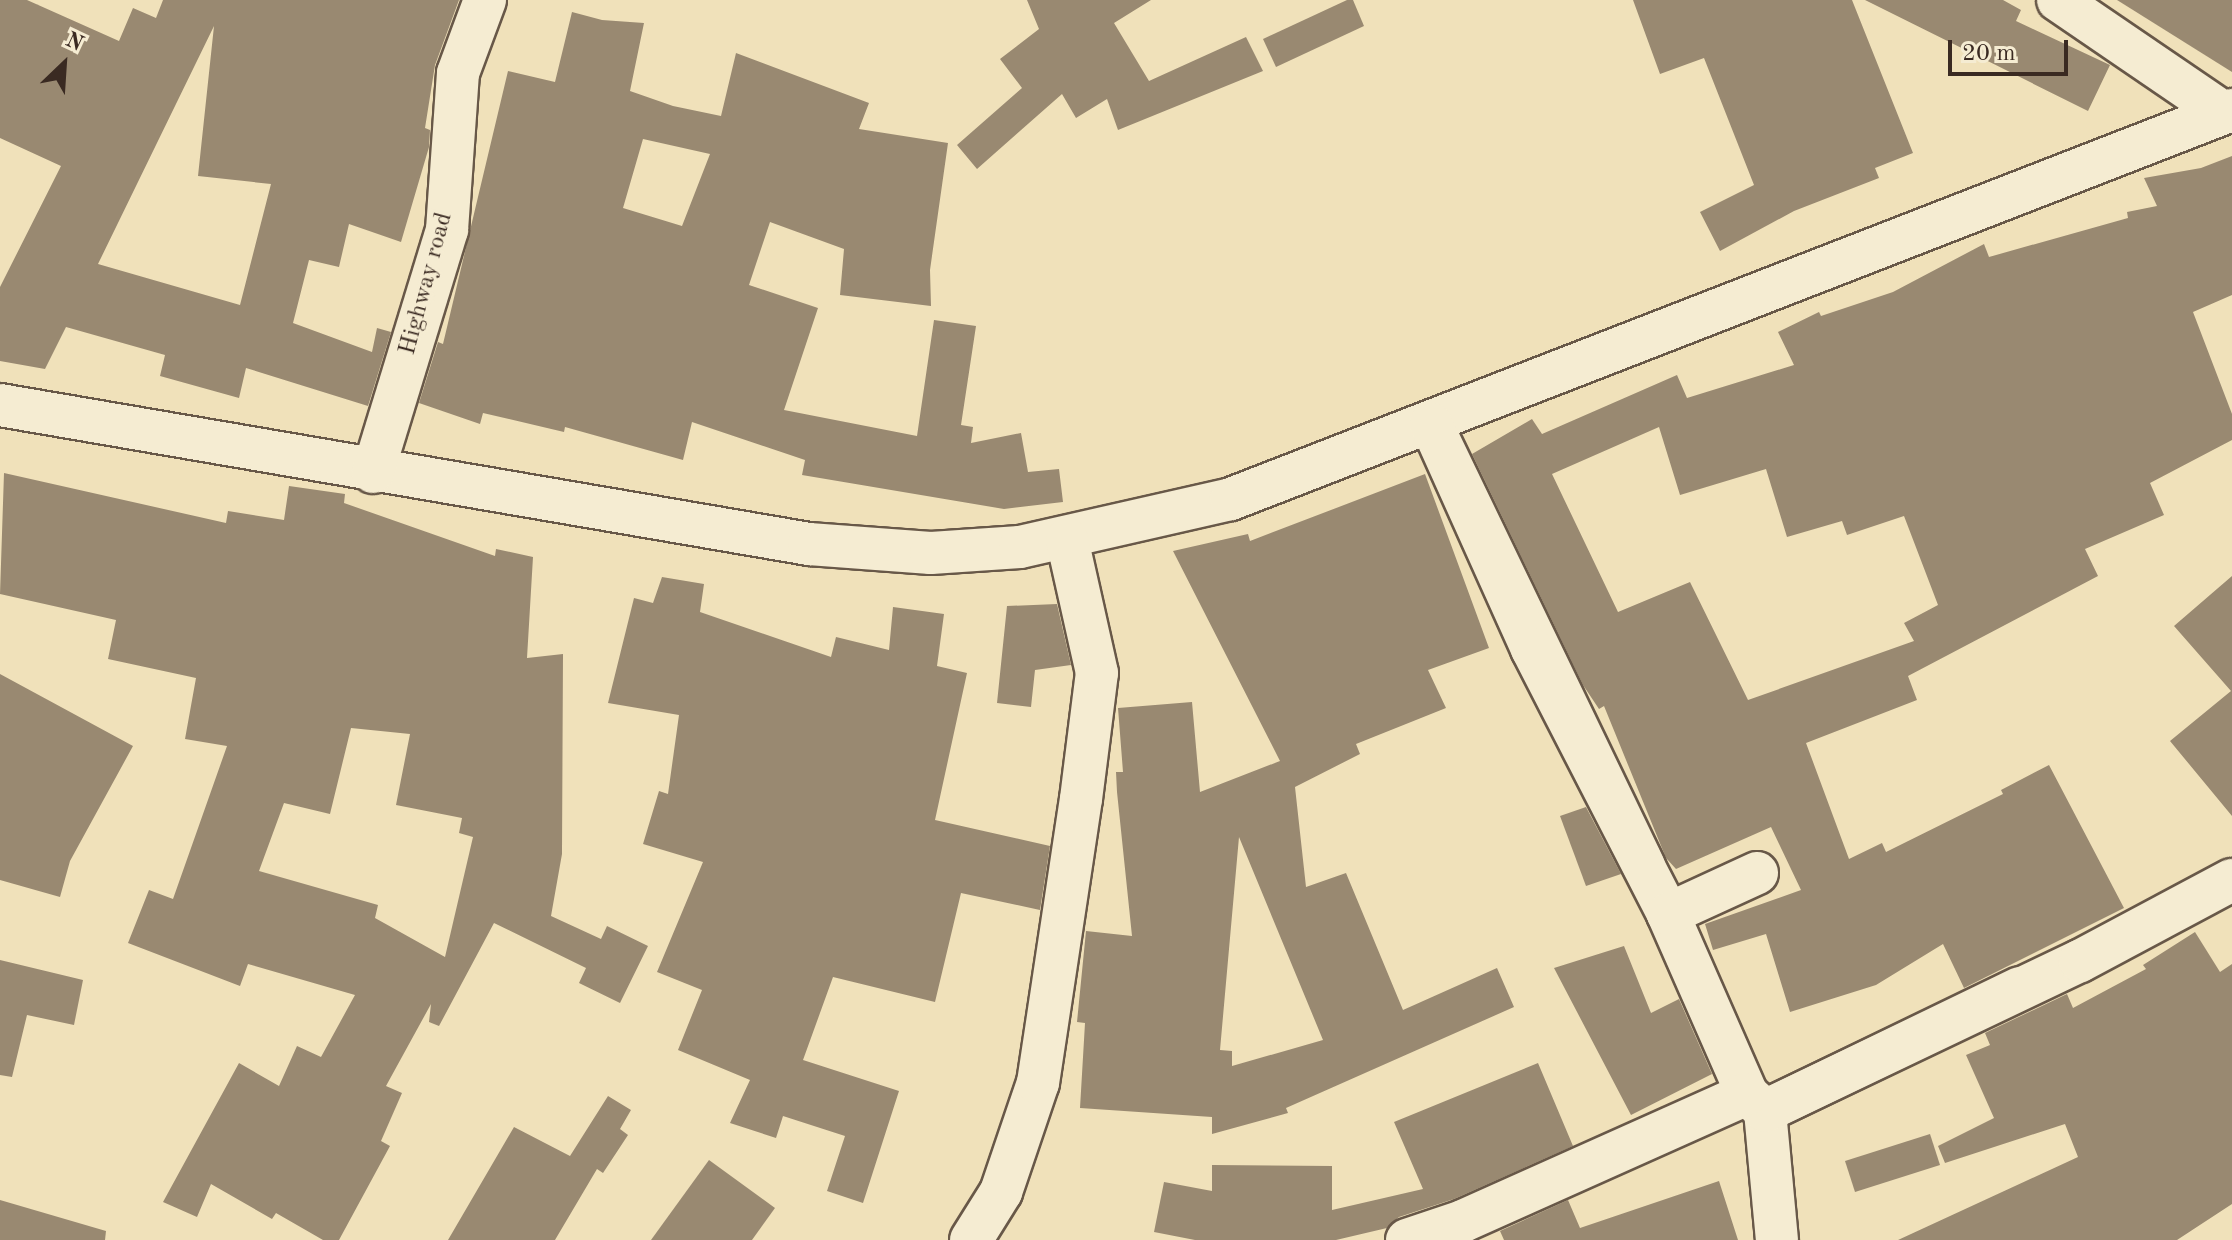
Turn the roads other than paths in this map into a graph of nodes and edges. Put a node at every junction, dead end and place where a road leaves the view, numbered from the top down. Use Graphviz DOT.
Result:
graph roads {
  1 [pos="485,0"];
  2 [pos="2058,0"];
  3 [pos="2226,110"];
  4 [pos="0,405"];
  5 [pos="1431,424"];
  6 [pos="373,472"];
  7 [pos="1067,539"];
  8 [pos="1757,873"];
  9 [pos="2232,880"];
  10 [pos="1668,914"];
  11 [pos="1756,1102"];
  12 [pos="971,1240"];
  13 [pos="1407,1240"];
  14 [pos="1777,1240"];
  1 -- 6 [label="street, Highway road"];
  2 -- 3 [label="street"];
  3 -- 5 [label="street"];
  4 -- 6 [label="street"];
  5 -- 7 [label="street"];
  5 -- 10 [label="street"];
  6 -- 7 [label="street"];
  7 -- 12 [label="street"];
  8 -- 10 [label="street"];
  9 -- 11 [label="street"];
  10 -- 11 [label="street"];
  11 -- 13 [label="street"];
  11 -- 14 [label="street"];
}
